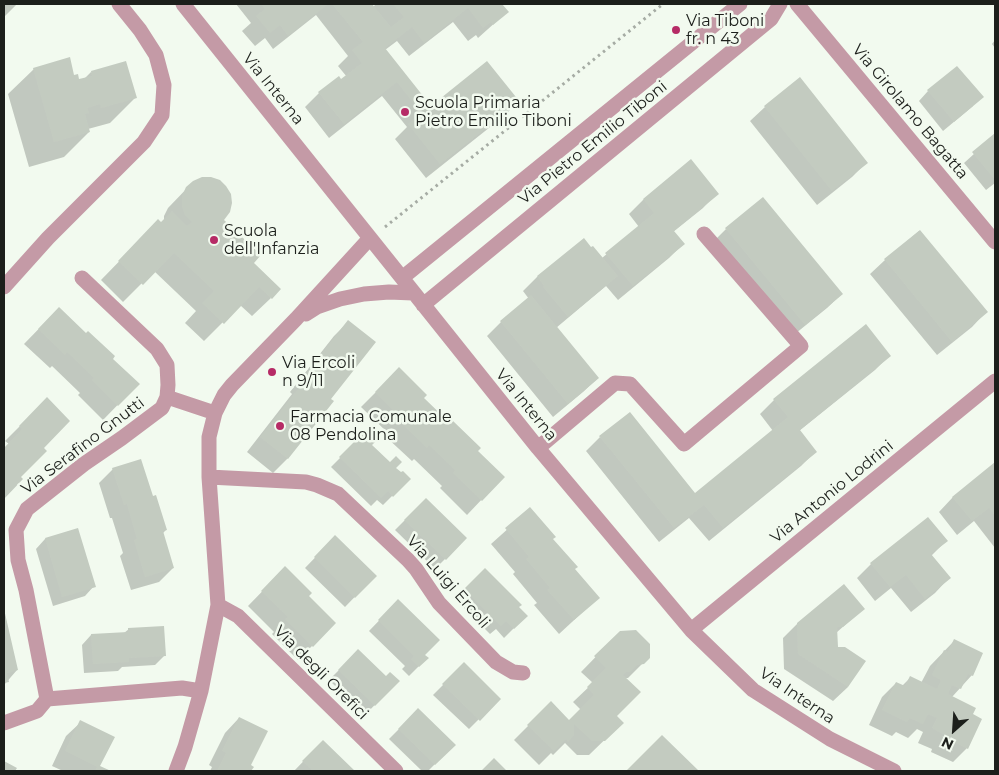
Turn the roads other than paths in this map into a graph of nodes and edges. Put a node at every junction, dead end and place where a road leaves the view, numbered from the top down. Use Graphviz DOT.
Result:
graph roads {
  1 [pos="119,4"];
  2 [pos="183,4"];
  3 [pos="740,4"];
  4 [pos="780,4"];
  5 [pos="797,4"];
  6 [pos="375,234"];
  7 [pos="704,234"];
  8 [pos="995,242"];
  9 [pos="82,278"];
  10 [pos="402,278"];
  11 [pos="4,287"];
  12 [pos="413,293"];
  13 [pos="423,305"];
  14 [pos="296,319"];
  15 [pos="995,381"];
  16 [pos="167,397"];
  17 [pos="215,413"];
  18 [pos="538,448"];
  19 [pos="208,477"];
  20 [pos="218,605"];
  21 [pos="691,630"];
  22 [pos="523,673"];
  23 [pos="201,691"];
  24 [pos="47,699"];
  25 [pos="4,723"];
  26 [pos="176,771"];
  27 [pos="396,771"];
  28 [pos="894,771"];
  1 -- 11 [label="street"];
  2 -- 6 [label="street, Via Interna"];
  3 -- 10 [label="street, Via Pietro Emilio Tiboni"];
  4 -- 13 [label="street, Via Pietro Emilio Tiboni"];
  5 -- 8 [label="street, Via Girolamo Bagatta"];
  6 -- 10 [label="street, Via Interna"];
  6 -- 14 [label="street"];
  7 -- 18 [label="street"];
  9 -- 16 [label="street, Via Serafino Gnutti"];
  10 -- 12 [label="street, Via Interna"];
  12 -- 13 [label="street, Via Interna"];
  12 -- 14 [label="street"];
  13 -- 18 [label="street, Via Interna"];
  14 -- 17 [label="street"];
  15 -- 21 [label="street, Via Antonio Lodrini"];
  16 -- 17 [label="street, Via Serafino Gnutti"];
  16 -- 24 [label="street, Via Serafino Gnutti"];
  17 -- 19 [label="street"];
  18 -- 21 [label="street, Via Interna"];
  19 -- 20 [label="street"];
  19 -- 22 [label="street, Via Luigi Ercoli"];
  20 -- 23 [label="street"];
  20 -- 27 [label="street, Via degli Orefici"];
  21 -- 28 [label="street, Via Interna"];
  23 -- 24 [label="street"];
  23 -- 26 [label="street"];
  24 -- 25 [label="street"];
}
